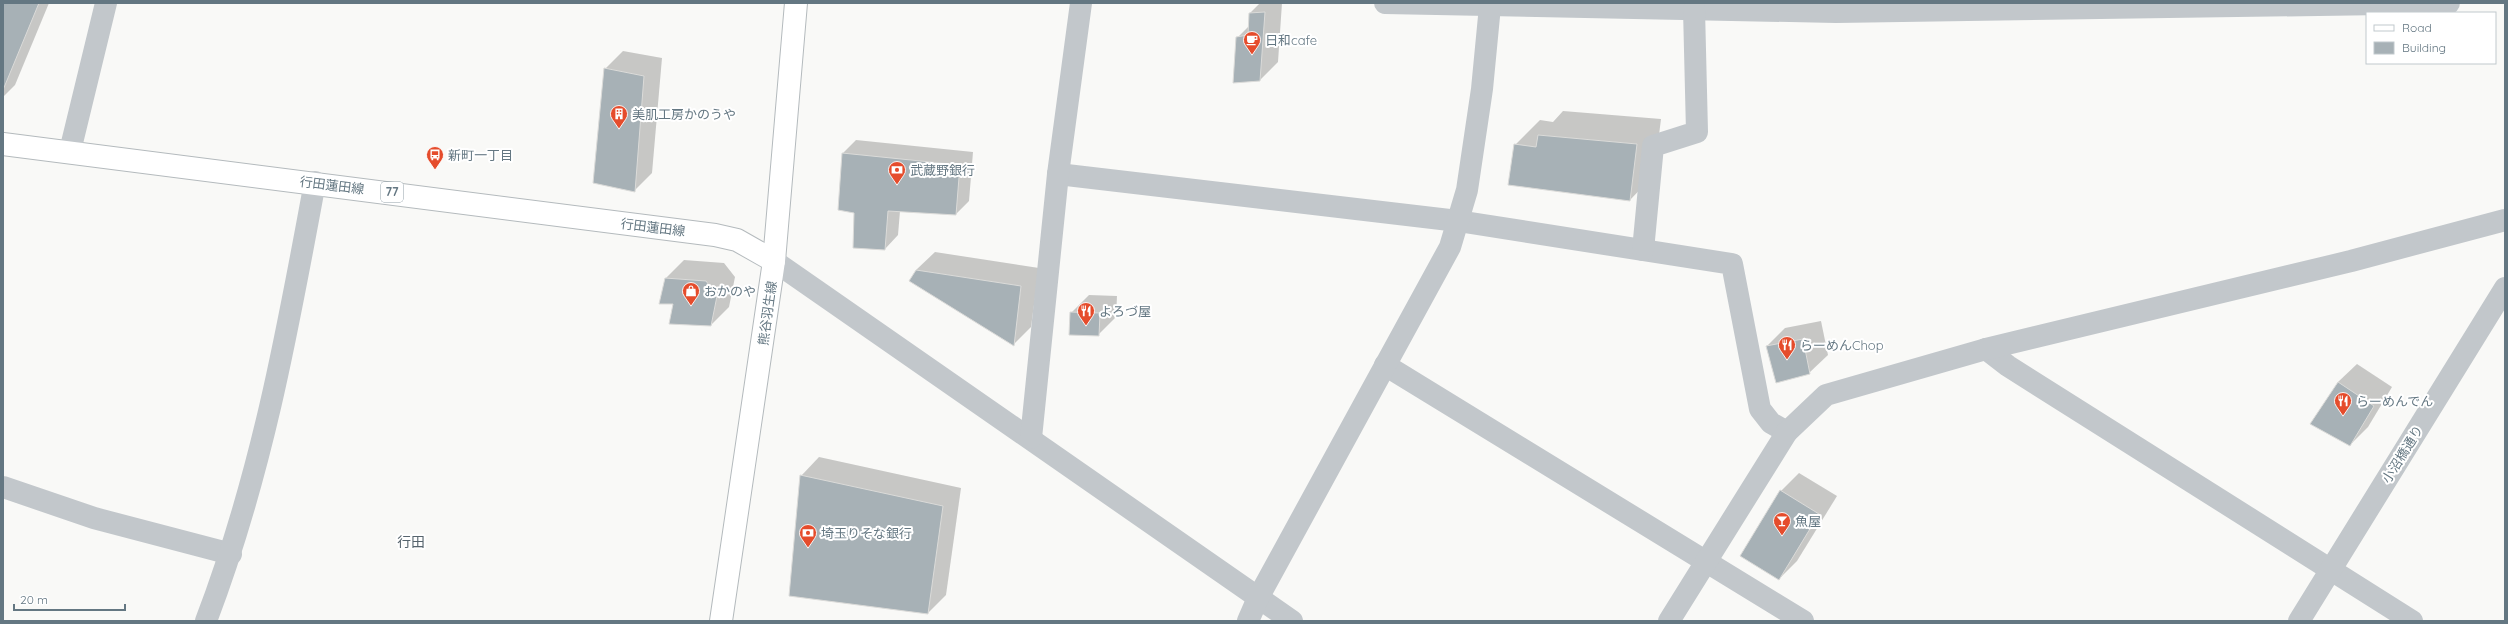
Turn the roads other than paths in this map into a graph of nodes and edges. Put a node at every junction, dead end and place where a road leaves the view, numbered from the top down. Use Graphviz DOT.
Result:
graph roads {
  1 [pos="106,3"];
  2 [pos="796,3"];
  3 [pos="1082,3"];
  4 [pos="1385,3"];
  5 [pos="2449,3"];
  6 [pos="2331,4"];
  7 [pos="1540,5"];
  8 [pos="1490,6"];
  9 [pos="1694,9"];
  10 [pos="3,144"];
  11 [pos="70,151"];
  12 [pos="1058,174"];
  13 [pos="315,182"];
  14 [pos="2505,220"];
  15 [pos="1458,221"];
  16 [pos="1643,250"];
  17 [pos="774,261"];
  18 [pos="2505,288"];
  19 [pos="1986,349"];
  20 [pos="1385,365"];
  21 [pos="1787,432"];
  22 [pos="1031,438"];
  23 [pos="3,487"];
  24 [pos="231,554"];
  25 [pos="1706,562"];
  26 [pos="2331,570"];
  27 [pos="1258,598"];
  28 [pos="206,621"];
  29 [pos="721,621"];
  30 [pos="1248,621"];
  31 [pos="1292,621"];
  32 [pos="1669,621"];
  33 [pos="1803,621"];
  34 [pos="2299,621"];
  35 [pos="2412,621"];
  1 -- 11 [label="street"];
  2 -- 17 [label="main road, 熊谷羽生線"];
  3 -- 12 [label="street"];
  4 -- 8 [label="street"];
  5 -- 6 [label="street"];
  6 -- 9 [label="street"];
  7 -- 8 [label="street"];
  7 -- 9 [label="street"];
  8 -- 15 [label="street"];
  9 -- 16 [label="street"];
  10 -- 11 [label="main road, 行田蓮田線 / 77"];
  11 -- 13 [label="main road, 行田蓮田線 / 77"];
  12 -- 15 [label="street"];
  12 -- 22 [label="street"];
  13 -- 17 [label="main road, 行田蓮田線 / 77"];
  13 -- 24 [label="street"];
  14 -- 19 [label="street"];
  15 -- 16 [label="street"];
  15 -- 20 [label="street"];
  16 -- 21 [label="street"];
  17 -- 22 [label="street"];
  17 -- 29 [label="main road, 熊谷羽生線"];
  18 -- 26 [label="street, 小沼橋通り"];
  19 -- 21 [label="street"];
  19 -- 26 [label="street"];
  20 -- 25 [label="street"];
  20 -- 27 [label="street"];
  21 -- 25 [label="street"];
  22 -- 27 [label="street"];
  23 -- 24 [label="street"];
  24 -- 28 [label="street"];
  25 -- 32 [label="street"];
  25 -- 33 [label="street"];
  26 -- 34 [label="street, 小沼橋通り"];
  26 -- 35 [label="street"];
  27 -- 30 [label="street"];
  27 -- 31 [label="street"];
}
